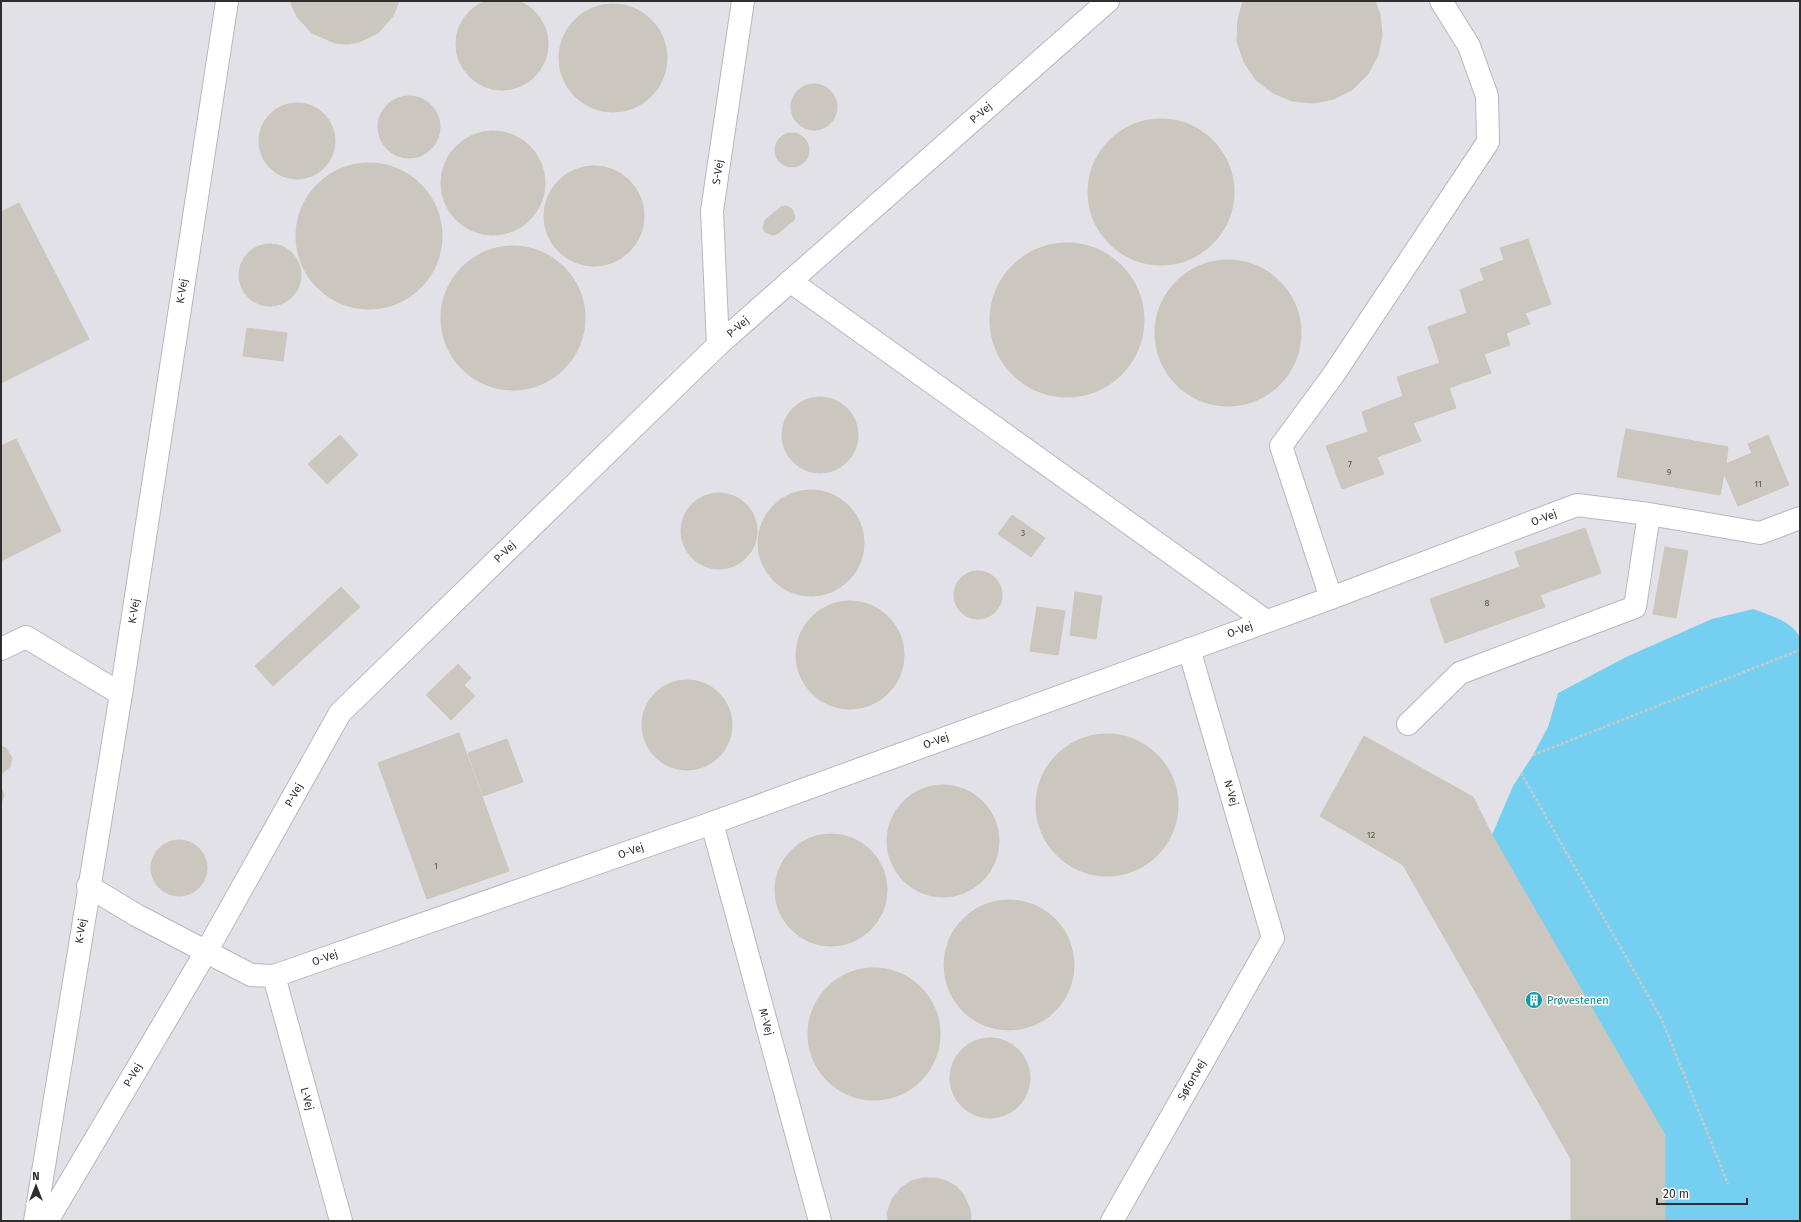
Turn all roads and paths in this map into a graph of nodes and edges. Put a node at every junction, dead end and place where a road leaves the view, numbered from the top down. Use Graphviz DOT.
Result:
graph roads {
  1 [pos="227,1"];
  2 [pos="743,1"];
  3 [pos="1108,1"];
  4 [pos="1441,1"];
  5 [pos="1086,11"];
  6 [pos="790,281"];
  7 [pos="718,345"];
  8 [pos="1649,514"];
  9 [pos="1800,518"];
  10 [pos="1331,598"];
  11 [pos="1266,621"];
  12 [pos="1,649"];
  13 [pos="1189,649"];
  14 [pos="1800,650"];
  15 [pos="121,694"];
  16 [pos="1408,724"];
  17 [pos="1534,755"];
  18 [pos="1521,773"];
  19 [pos="712,823"];
  20 [pos="88,886"];
  21 [pos="1273,938"];
  22 [pos="206,952"];
  23 [pos="274,976"];
  24 [pos="1728,1184"];
  25 [pos="35,1221"];
  26 [pos="47,1221"];
  27 [pos="341,1221"];
  28 [pos="820,1221"];
  29 [pos="1112,1221"];
  1 -- 15 [label="lane, K-Vej"];
  2 -- 7 [label="lane, S-Vej"];
  3 -- 5 [label="lane, P-Vej"];
  4 -- 10 [label="lane"];
  5 -- 6 [label="lane, P-Vej"];
  6 -- 7 [label="lane, P-Vej"];
  6 -- 11 [label="lane"];
  7 -- 22 [label="lane, P-Vej"];
  8 -- 9 [label="lane, O-Vej"];
  8 -- 10 [label="lane, O-Vej"];
  8 -- 16 [label="lane"];
  10 -- 11 [label="lane, O-Vej"];
  11 -- 13 [label="lane, O-Vej"];
  12 -- 15 [label="lane"];
  13 -- 19 [label="lane, O-Vej"];
  13 -- 21 [label="lane, N-Vej"];
  14 -- 17 [label="path"];
  15 -- 20 [label="lane, K-Vej"];
  18 -- 24 [label="path"];
  19 -- 23 [label="lane, O-Vej"];
  19 -- 28 [label="lane, M-Vej"];
  20 -- 22 [label="lane, O-Vej"];
  20 -- 25 [label="lane, K-Vej"];
  21 -- 29 [label="lane, Søfortvej"];
  22 -- 23 [label="lane, O-Vej"];
  22 -- 26 [label="lane, P-Vej"];
  23 -- 27 [label="lane, L-Vej"];
}
